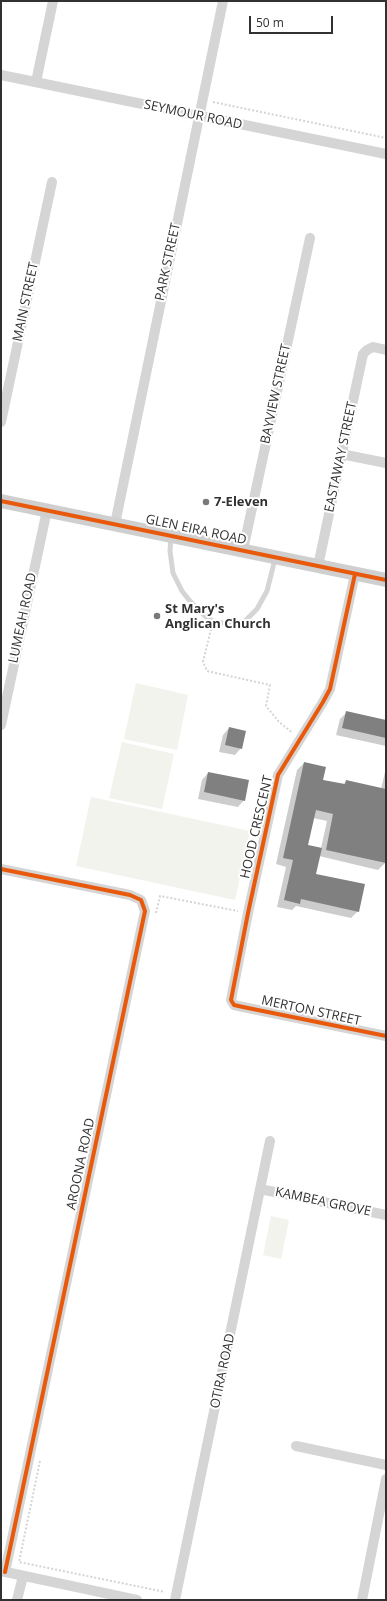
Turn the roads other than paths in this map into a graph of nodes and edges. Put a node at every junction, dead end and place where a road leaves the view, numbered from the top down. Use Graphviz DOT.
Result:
graph roads {
  1 [pos="53,1"];
  2 [pos="223,1"];
  3 [pos="1,75"];
  4 [pos="36,82"];
  5 [pos="199,116"];
  6 [pos="386,154"];
  7 [pos="52,182"];
  8 [pos="310,238"];
  9 [pos="386,350"];
  10 [pos="1,422"];
  11 [pos="341,454"];
  12 [pos="386,463"];
  13 [pos="1,501"];
  14 [pos="47,510"];
  15 [pos="114,524"];
  16 [pos="171,536"];
  17 [pos="243,550"];
  18 [pos="275,557"];
  19 [pos="318,566"];
  20 [pos="355,574"];
  21 [pos="386,580"];
  22 [pos="1,726"];
  23 [pos="1,868"];
  24 [pos="232,1003"];
  25 [pos="386,1036"];
  26 [pos="270,1141"];
  27 [pos="260,1189"];
  28 [pos="386,1215"];
  29 [pos="296,1446"];
  30 [pos="386,1465"];
  31 [pos="386,1479"];
  32 [pos="3,1572"];
  33 [pos="22,1576"];
  34 [pos="18,1600"];
  35 [pos="137,1600"];
  36 [pos="175,1600"];
  37 [pos="362,1600"];
  1 -- 4 [label="street"];
  2 -- 5 [label="street, PARK STREET"];
  3 -- 4 [label="street, SEYMOUR ROAD"];
  4 -- 5 [label="street, SEYMOUR ROAD"];
  5 -- 6 [label="street, SEYMOUR ROAD"];
  5 -- 15 [label="street, PARK STREET"];
  7 -- 10 [label="street, MAIN STREET"];
  8 -- 17 [label="street, BAYVIEW STREET"];
  9 -- 11 [label="street, EASTAWAY STREET"];
  11 -- 12 [label="street"];
  11 -- 19 [label="street, EASTAWAY STREET"];
  13 -- 14 [label="main road, GLEN EIRA ROAD"];
  14 -- 15 [label="main road, GLEN EIRA ROAD"];
  14 -- 22 [label="street, LUMEAH ROAD"];
  15 -- 16 [label="main road, GLEN EIRA ROAD"];
  16 -- 17 [label="main road, GLEN EIRA ROAD"];
  16 -- 18 [label="lane"];
  17 -- 18 [label="main road, GLEN EIRA ROAD"];
  18 -- 19 [label="main road, GLEN EIRA ROAD"];
  19 -- 20 [label="main road, GLEN EIRA ROAD"];
  20 -- 21 [label="main road, GLEN EIRA ROAD"];
  20 -- 24 [label="street, HOOD CRESCENT"];
  23 -- 32 [label="street, AROONA ROAD"];
  24 -- 25 [label="street, MERTON STREET"];
  26 -- 27 [label="street, OTIRA ROAD"];
  27 -- 28 [label="street, KAMBEA GROVE"];
  27 -- 36 [label="street, OTIRA ROAD"];
  29 -- 30 [label="street"];
  31 -- 37 [label="street"];
  32 -- 33 [label="street"];
  33 -- 34 [label="street"];
  33 -- 35 [label="street"];
}
